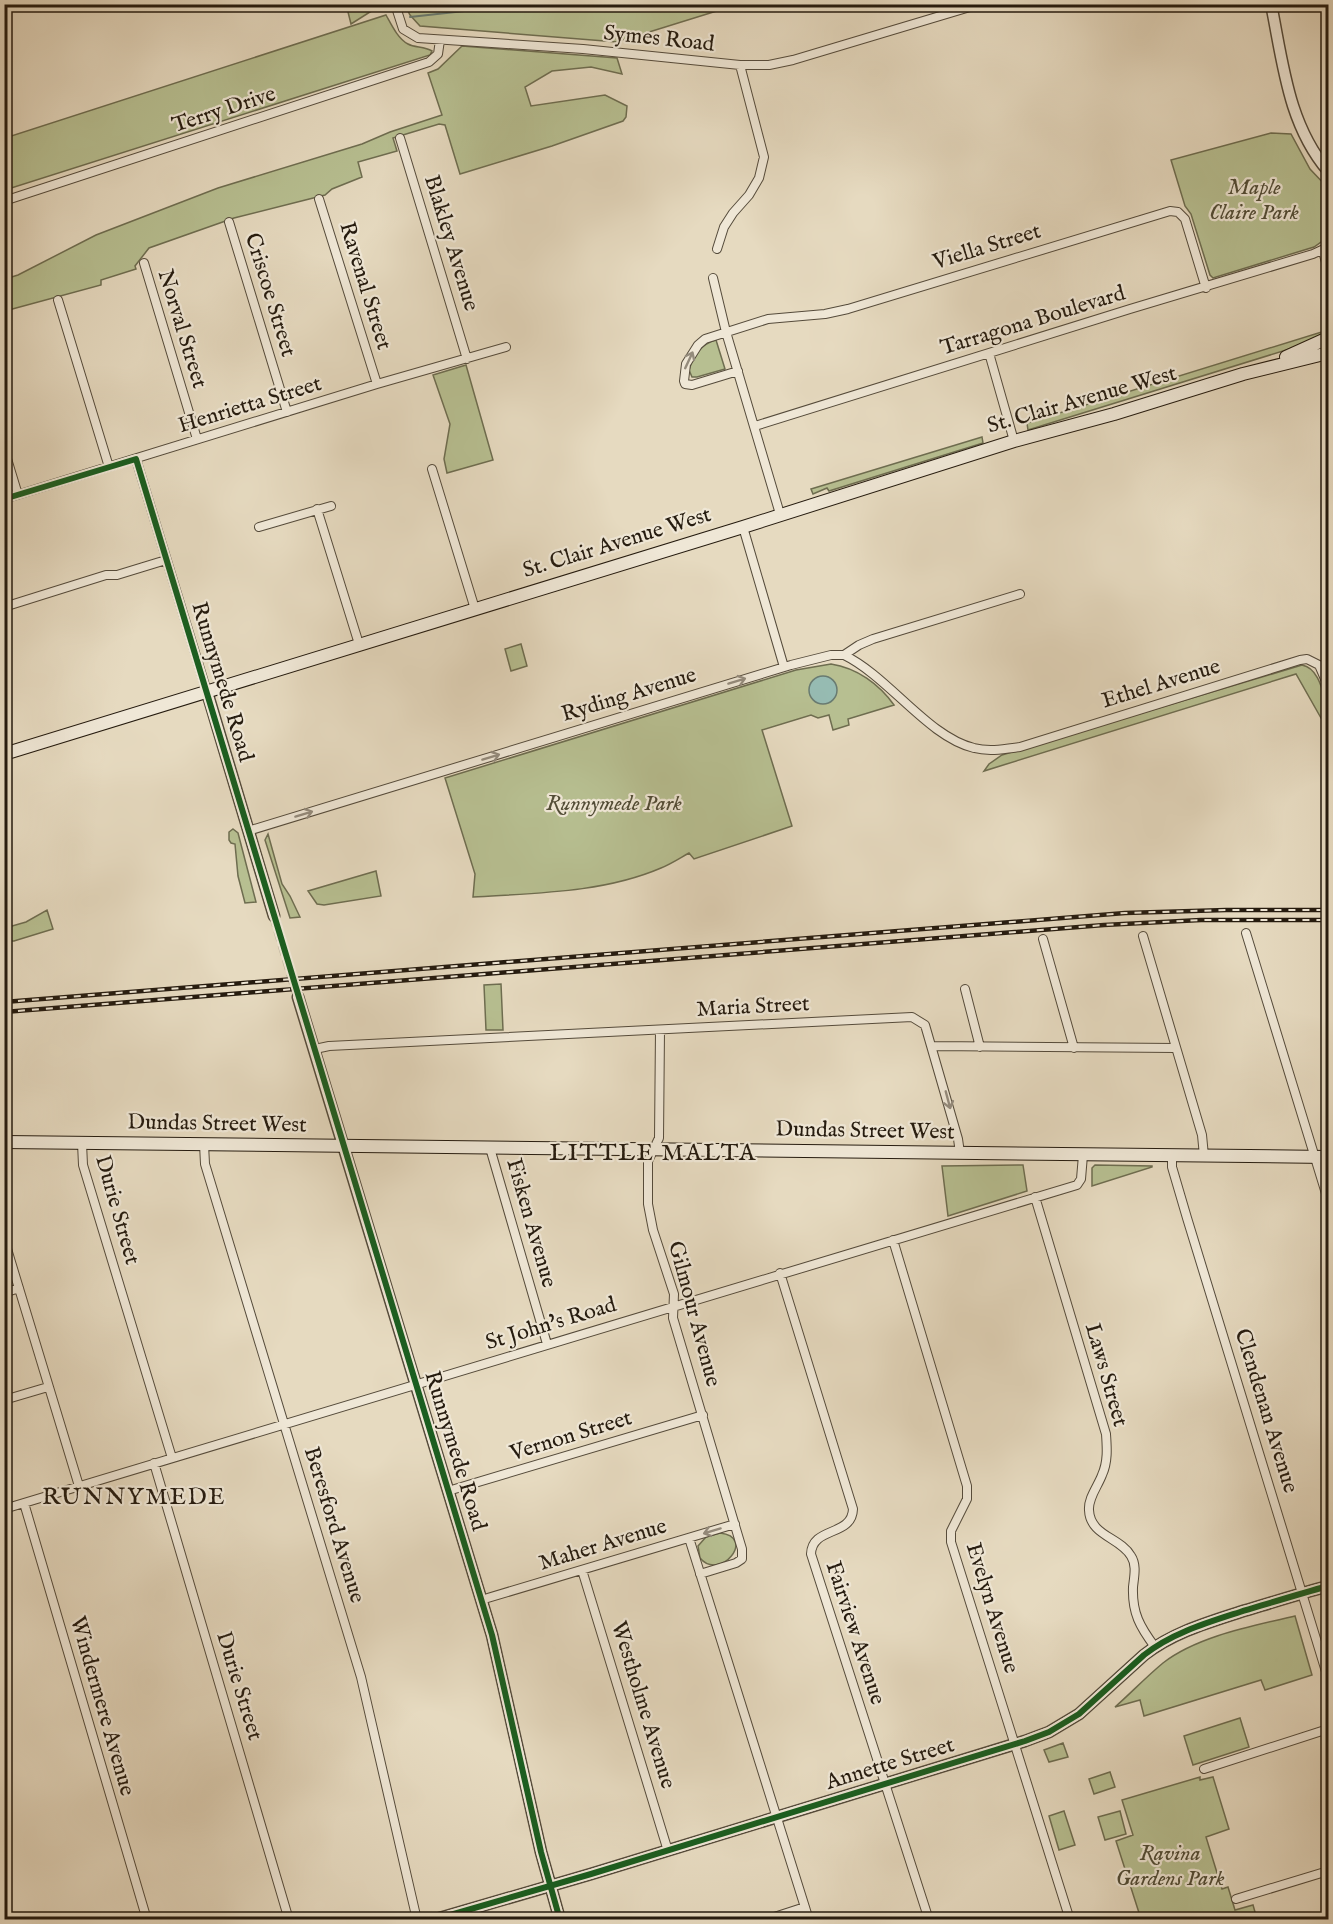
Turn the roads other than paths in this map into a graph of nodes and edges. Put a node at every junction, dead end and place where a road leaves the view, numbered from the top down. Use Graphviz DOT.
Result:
graph roads {
  1 [pos="395,4"];
  2 [pos="980,4"];
  3 [pos="1271,4"];
  4 [pos="440,40"];
  5 [pos="741,65"];
  6 [pos="400,138"];
  7 [pos="1329,171"];
  8 [pos="319,199"];
  9 [pos="4,201"];
  10 [pos="230,222"];
  11 [pos="717,249"];
  12 [pos="1326,249"];
  13 [pos="144,263"];
  14 [pos="1329,270"];
  15 [pos="713,278"];
  16 [pos="1206,288"];
  17 [pos="58,300"];
  18 [pos="726,332"];
  19 [pos="1329,338"];
  20 [pos="506,347"];
  21 [pos="989,353"];
  22 [pos="1329,353"];
  23 [pos="467,359"];
  24 [pos="738,371"];
  25 [pos="1243,375"];
  26 [pos="377,384"];
  27 [pos="287,412"];
  28 [pos="754,426"];
  29 [pos="198,439"];
  30 [pos="1014,441"];
  31 [pos="4,449"];
  32 [pos="136,459"];
  33 [pos="109,467"];
  34 [pos="432,470"];
  35 [pos="18,495"];
  36 [pos="4,500"];
  37 [pos="331,506"];
  38 [pos="317,509"];
  39 [pos="780,514"];
  40 [pos="259,527"];
  41 [pos="743,527"];
  42 [pos="166,560"];
  43 [pos="1020,594"];
  44 [pos="4,607"];
  45 [pos="475,609"];
  46 [pos="359,644"];
  47 [pos="844,655"];
  48 [pos="784,667"];
  49 [pos="1329,686"];
  50 [pos="207,692"];
  51 [pos="4,754"];
  52 [pos="248,831"];
  53 [pos="274,916"];
  54 [pos="1246,933"];
  55 [pos="1143,936"];
  56 [pos="1043,939"];
  57 [pos="966,988"];
  58 [pos="298,997"];
  59 [pos="660,1030"];
  60 [pos="933,1046"];
  61 [pos="980,1047"];
  62 [pos="1074,1048"];
  63 [pos="1176,1048"];
  64 [pos="315,1049"];
  65 [pos="4,1142"];
  66 [pos="82,1143"];
  67 [pos="204,1144"];
  68 [pos="344,1146"];
  69 [pos="490,1148"];
  70 [pos="655,1149"];
  71 [pos="960,1153"];
  72 [pos="1083,1155"];
  73 [pos="1172,1155"];
  74 [pos="1204,1156"];
  75 [pos="1315,1157"];
  76 [pos="1329,1157"];
  77 [pos="1035,1197"];
  78 [pos="1329,1200"];
  79 [pos="4,1239"];
  80 [pos="893,1240"];
  81 [pos="780,1274"];
  82 [pos="19,1288"];
  83 [pos="4,1293"];
  84 [pos="674,1306"];
  85 [pos="547,1344"];
  86 [pos="416,1384"];
  87 [pos="48,1387"];
  88 [pos="4,1400"];
  89 [pos="703,1415"];
  90 [pos="285,1424"];
  91 [pos="172,1458"];
  92 [pos="154,1463"];
  93 [pos="79,1486"];
  94 [pos="448,1491"];
  95 [pos="24,1503"];
  96 [pos="4,1509"];
  97 [pos="735,1524"];
  98 [pos="689,1538"];
  99 [pos="582,1570"];
  100 [pos="700,1574"];
  101 [pos="1329,1586"];
  102 [pos="1302,1594"];
  103 [pos="481,1600"];
  104 [pos="1155,1647"];
  105 [pos="1329,1678"];
  106 [pos="1329,1729"];
  107 [pos="1016,1744"];
  108 [pos="1204,1769"];
  109 [pos="885,1783"];
  110 [pos="777,1817"];
  111 [pos="668,1851"];
  112 [pos="1329,1871"];
  113 [pos="550,1886"];
  114 [pos="1236,1899"];
  115 [pos="805,1907"];
  116 [pos="147,1920"];
  117 [pos="290,1920"];
  118 [pos="417,1920"];
  119 [pos="433,1920"];
  120 [pos="560,1920"];
  121 [pos="765,1920"];
  122 [pos="809,1920"];
  123 [pos="929,1920"];
  124 [pos="1070,1920"];
  1 -- 4 [label="street, Symes Road"];
  2 -- 5 [label="street"];
  3 -- 7 [label="street"];
  4 -- 5 [label="street, Symes Road"];
  4 -- 9 [label="street, Terry Drive"];
  5 -- 11 [label="street, Symes Road"];
  6 -- 23 [label="street, Blakley Avenue"];
  8 -- 26 [label="street, Ravenal Street"];
  10 -- 27 [label="street, Criscoe Street"];
  12 -- 14 [label="street"];
  12 -- 16 [label="street, Tarragona Boulevard"];
  13 -- 29 [label="street, Norval Street"];
  15 -- 18 [label="street"];
  16 -- 18 [label="street, Viella Street"];
  16 -- 21 [label="street, Tarragona Boulevard"];
  17 -- 33 [label="street"];
  18 -- 24 [label="street"];
  24 -- 18 [label="street, Viella Street, one-way"];
  19 -- 25 [label="main road, St. Clair Avenue West"];
  20 -- 23 [label="street, Henrietta Street"];
  21 -- 28 [label="street, Tarragona Boulevard"];
  21 -- 30 [label="street"];
  22 -- 25 [label="main road, St. Clair Avenue West"];
  23 -- 26 [label="street, Henrietta Street"];
  24 -- 28 [label="street"];
  25 -- 30 [label="main road, St. Clair Avenue West"];
  26 -- 27 [label="street, Henrietta Street"];
  27 -- 29 [label="street, Henrietta Street"];
  28 -- 39 [label="street"];
  29 -- 32 [label="street, Henrietta Street"];
  30 -- 39 [label="main road, St. Clair Avenue West"];
  31 -- 35 [label="street"];
  32 -- 33 [label="street, Henrietta Street"];
  32 -- 42 [label="street, Runnymede Road"];
  33 -- 35 [label="street, Henrietta Street"];
  34 -- 45 [label="street"];
  35 -- 36 [label="street, Henrietta Street"];
  37 -- 38 [label="street"];
  38 -- 40 [label="street"];
  38 -- 46 [label="street"];
  39 -- 41 [label="main road, St. Clair Avenue West"];
  41 -- 45 [label="main road, St. Clair Avenue West"];
  41 -- 48 [label="street"];
  42 -- 44 [label="street"];
  42 -- 50 [label="street, Runnymede Road"];
  43 -- 47 [label="street, Ryding Avenue"];
  45 -- 46 [label="main road, St. Clair Avenue West"];
  46 -- 50 [label="main road, St. Clair Avenue West"];
  47 -- 48 [label="street, Ryding Avenue"];
  47 -- 49 [label="street, Ethel Avenue"];
  52 -- 48 [label="street, Ryding Avenue, one-way"];
  50 -- 51 [label="main road, St. Clair Avenue West"];
  50 -- 52 [label="street, Runnymede Road"];
  52 -- 53 [label="street, Runnymede Road"];
  54 -- 75 [label="street"];
  55 -- 63 [label="street"];
  56 -- 62 [label="street"];
  57 -- 61 [label="street"];
  58 -- 64 [label="street, Runnymede Road"];
  59 -- 60 [label="street, Maria Street"];
  59 -- 64 [label="street, Maria Street"];
  59 -- 70 [label="street, Gilmour Avenue"];
  60 -- 61 [label="street"];
  60 -- 71 [label="street, Maria Street, one-way"];
  61 -- 62 [label="street"];
  62 -- 63 [label="street"];
  63 -- 74 [label="street"];
  64 -- 68 [label="street, Runnymede Road"];
  65 -- 66 [label="main road, Dundas Street West"];
  66 -- 67 [label="main road, Dundas Street West"];
  66 -- 91 [label="street, Durie Street"];
  67 -- 68 [label="main road, Dundas Street West"];
  67 -- 90 [label="street, Beresford Avenue"];
  68 -- 69 [label="main road, Dundas Street West"];
  68 -- 86 [label="street, Runnymede Road"];
  69 -- 70 [label="main road, Dundas Street West"];
  69 -- 85 [label="street, Fisken Avenue"];
  70 -- 71 [label="main road, Dundas Street West"];
  70 -- 84 [label="street, Gilmour Avenue"];
  71 -- 72 [label="main road, Dundas Street West"];
  72 -- 73 [label="main road, Dundas Street West"];
  72 -- 77 [label="street, St John's Road"];
  73 -- 74 [label="main road, Dundas Street West"];
  73 -- 102 [label="street, Clendenan Avenue"];
  74 -- 75 [label="main road, Dundas Street West"];
  75 -- 76 [label="main road, Dundas Street West"];
  75 -- 78 [label="street"];
  77 -- 80 [label="street, St John's Road"];
  77 -- 104 [label="street, Laws Street"];
  79 -- 82 [label="street"];
  80 -- 81 [label="street, St John's Road"];
  80 -- 107 [label="street, Evelyn Avenue"];
  81 -- 84 [label="street, St John's Road"];
  81 -- 109 [label="street, Fairview Avenue"];
  82 -- 83 [label="street"];
  82 -- 87 [label="street"];
  84 -- 85 [label="street, St John's Road"];
  84 -- 89 [label="street, Gilmour Avenue"];
  85 -- 86 [label="street, St John's Road"];
  86 -- 90 [label="street, St John's Road"];
  86 -- 94 [label="street, Runnymede Road"];
  87 -- 88 [label="street"];
  87 -- 93 [label="street"];
  89 -- 94 [label="street, Vernon Street"];
  89 -- 97 [label="street, Gilmour Avenue"];
  90 -- 91 [label="street, St John's Road"];
  90 -- 118 [label="street, Beresford Avenue"];
  91 -- 92 [label="street, St John's Road"];
  92 -- 93 [label="street, St John's Road"];
  92 -- 117 [label="street, Durie Street"];
  93 -- 95 [label="street, St John's Road"];
  94 -- 103 [label="street, Runnymede Road"];
  95 -- 96 [label="street, St John's Road"];
  95 -- 116 [label="street, Windermere Avenue"];
  97 -- 98 [label="street, Maher Avenue, one-way"];
  97 -- 100 [label="street, Gilmour Avenue"];
  98 -- 99 [label="street, Maher Avenue"];
  98 -- 100 [label="street"];
  99 -- 103 [label="street, Maher Avenue"];
  99 -- 111 [label="street, Westholme Avenue"];
  100 -- 110 [label="street"];
  101 -- 102 [label="street, Annette Street"];
  102 -- 104 [label="street, Annette Street"];
  102 -- 105 [label="street, Clendenan Avenue"];
  103 -- 113 [label="street, Runnymede Road"];
  104 -- 107 [label="street, Annette Street"];
  106 -- 108 [label="street"];
  107 -- 109 [label="street, Annette Street"];
  107 -- 124 [label="street, Evelyn Avenue"];
  109 -- 110 [label="street, Annette Street"];
  109 -- 123 [label="street, Fairview Avenue"];
  110 -- 111 [label="street, Annette Street"];
  110 -- 115 [label="street"];
  111 -- 113 [label="street, Annette Street"];
  112 -- 114 [label="street"];
  113 -- 119 [label="street, Annette Street"];
  113 -- 120 [label="street, Runnymede Road"];
  115 -- 121 [label="street"];
  115 -- 122 [label="street"];
}
